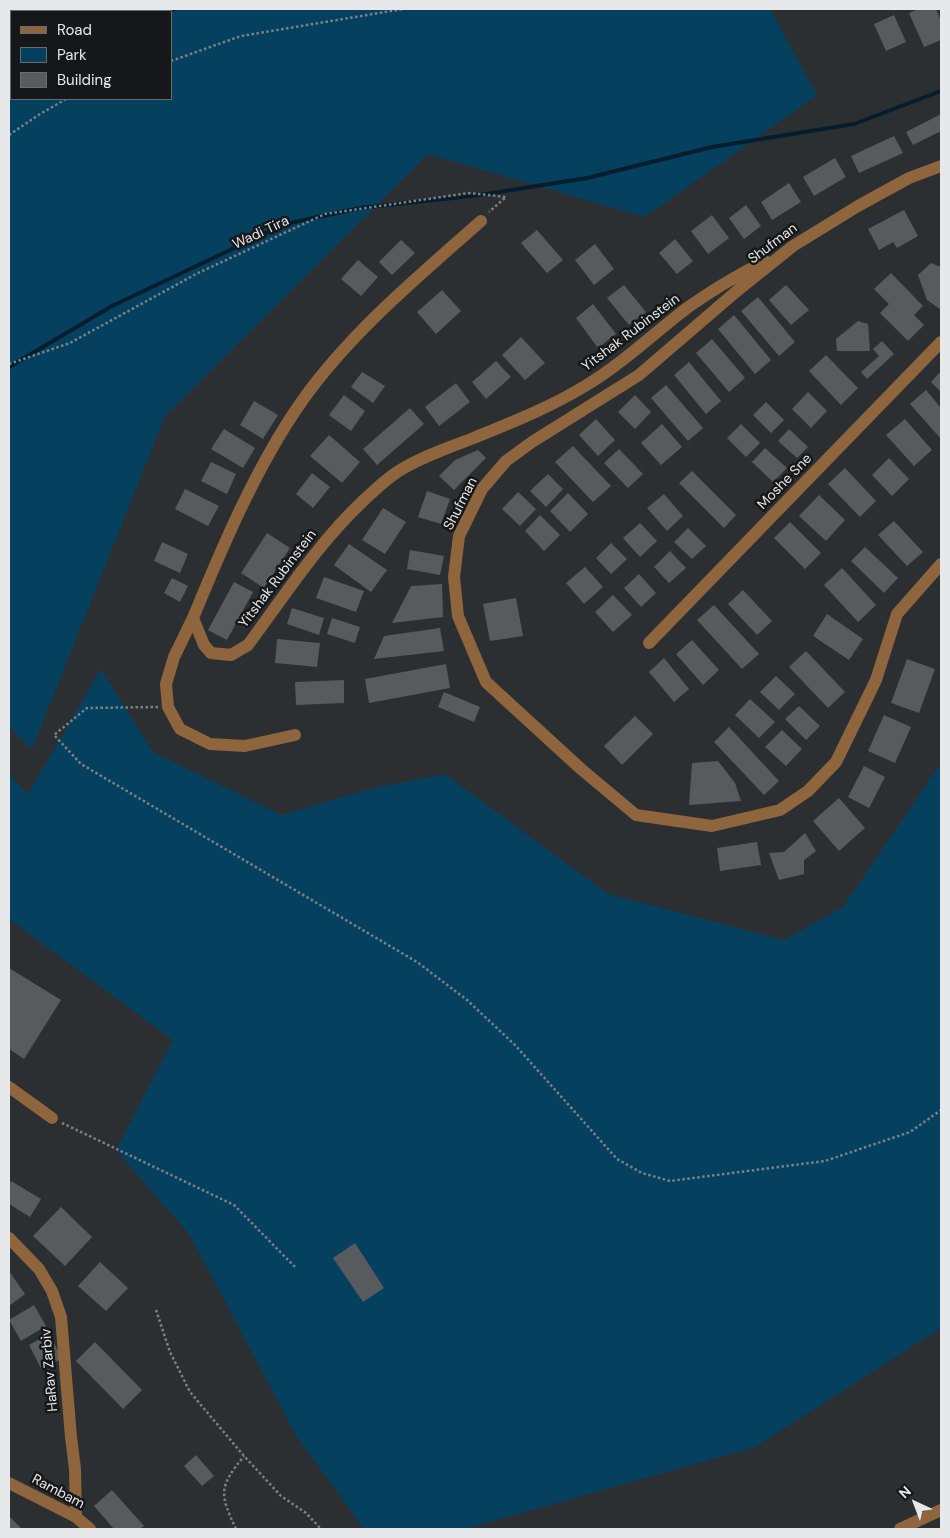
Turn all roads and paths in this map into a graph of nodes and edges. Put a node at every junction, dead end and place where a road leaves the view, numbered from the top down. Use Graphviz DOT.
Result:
graph roads {
  1 [pos="403,9"];
  2 [pos="172,61"];
  3 [pos="64,100"];
  4 [pos="9,135"];
  5 [pos="941,166"];
  6 [pos="480,221"];
  7 [pos="793,246"];
  8 [pos="722,284"];
  9 [pos="738,290"];
  10 [pos="941,342"];
  11 [pos="9,364"];
  12 [pos="941,564"];
  13 [pos="194,618"];
  14 [pos="649,642"];
  15 [pos="167,707"];
  16 [pos="295,736"];
  17 [pos="9,1087"];
  18 [pos="941,1110"];
  19 [pos="52,1118"];
  20 [pos="9,1238"];
  21 [pos="296,1268"];
  22 [pos="156,1310"];
  23 [pos="244,1456"];
  24 [pos="9,1483"];
  25 [pos="941,1510"];
  26 [pos="76,1517"];
  27 [pos="90,1529"];
  28 [pos="236,1529"];
  29 [pos="320,1529"];
  30 [pos="900,1529"];
  1 -- 2 [label="path"];
  3 -- 4 [label="path"];
  5 -- 7 [label="street, Shufman"];
  6 -- 11 [label="path, Wadi Tira"];
  6 -- 13 [label="street"];
  7 -- 8 [label="street, Yitshak Rubinstein"];
  7 -- 9 [label="street, Shufman"];
  8 -- 9 [label="street"];
  8 -- 13 [label="street, Yitshak Rubinstein"];
  9 -- 12 [label="street, Shufman"];
  10 -- 14 [label="street, Moshe Sne"];
  13 -- 16 [label="street"];
  15 -- 18 [label="path"];
  17 -- 19 [label="street"];
  19 -- 21 [label="path"];
  20 -- 26 [label="street, HaRav Zarbiv"];
  22 -- 23 [label="path"];
  23 -- 28 [label="path"];
  23 -- 29 [label="path"];
  24 -- 26 [label="street, Rambam"];
  25 -- 30 [label="street"];
  26 -- 27 [label="street, Rambam"];
}
